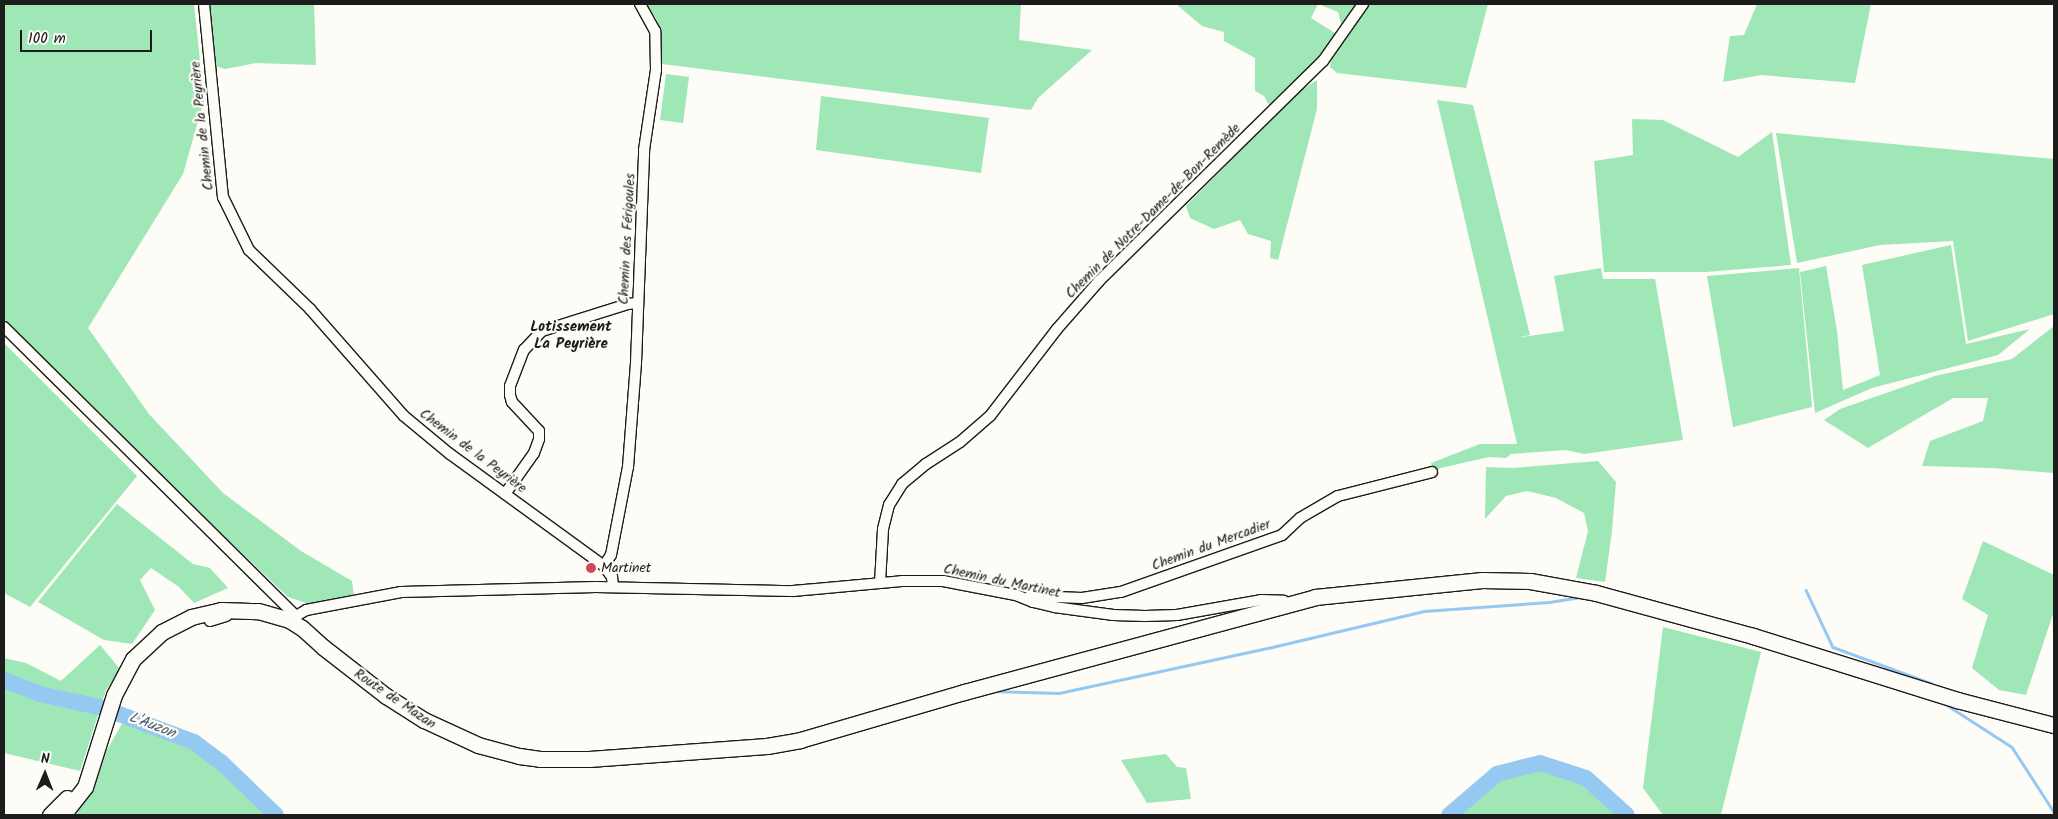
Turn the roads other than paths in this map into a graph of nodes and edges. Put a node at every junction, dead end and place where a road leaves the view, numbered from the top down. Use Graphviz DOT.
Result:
graph roads {
  1 [pos="204,4"];
  2 [pos="640,4"];
  3 [pos="1363,4"];
  4 [pos="637,304"];
  5 [pos="4,327"];
  6 [pos="1432,472"];
  7 [pos="505,494"];
  8 [pos="604,566"];
  9 [pos="880,583"];
  10 [pos="613,586"];
  11 [pos="1016,595"];
  12 [pos="1295,602"];
  13 [pos="291,622"];
  14 [pos="122,681"];
  15 [pos="2054,725"];
  16 [pos="99,743"];
  17 [pos="50,815"];
  18 [pos="63,815"];
  1 -- 7 [label="street, Chemin de la Peyrière"];
  2 -- 4 [label="street, Chemin des Férigoules"];
  3 -- 9 [label="street, Chemin de Notre-Dame-de-Bon-Remède"];
  4 -- 7 [label="street"];
  4 -- 8 [label="street, Chemin des Férigoules"];
  5 -- 13 [label="street"];
  6 -- 11 [label="street, Chemin du Mercadier"];
  7 -- 8 [label="street, Chemin de la Peyrière"];
  8 -- 10 [label="street, Chemin de la Peyrière"];
  9 -- 10 [label="street, Chemin du Martinet"];
  9 -- 11 [label="street, Chemin du Martinet"];
  10 -- 13 [label="street"];
  11 -- 12 [label="street, Chemin du Martinet"];
  12 -- 13 [label="main road, Route de Mazan"];
  12 -- 15 [label="main road, Route de Mazan"];
  13 -- 14 [label="main road, Route de Mazan"];
  13 -- 14 [label="main road, Route de Mazan"];
  14 -- 16 [label="main road, Route de Mazan"];
  16 -- 17 [label="main road, Route de Mazan"];
  16 -- 18 [label="main road, Route de Mazan"];
}
